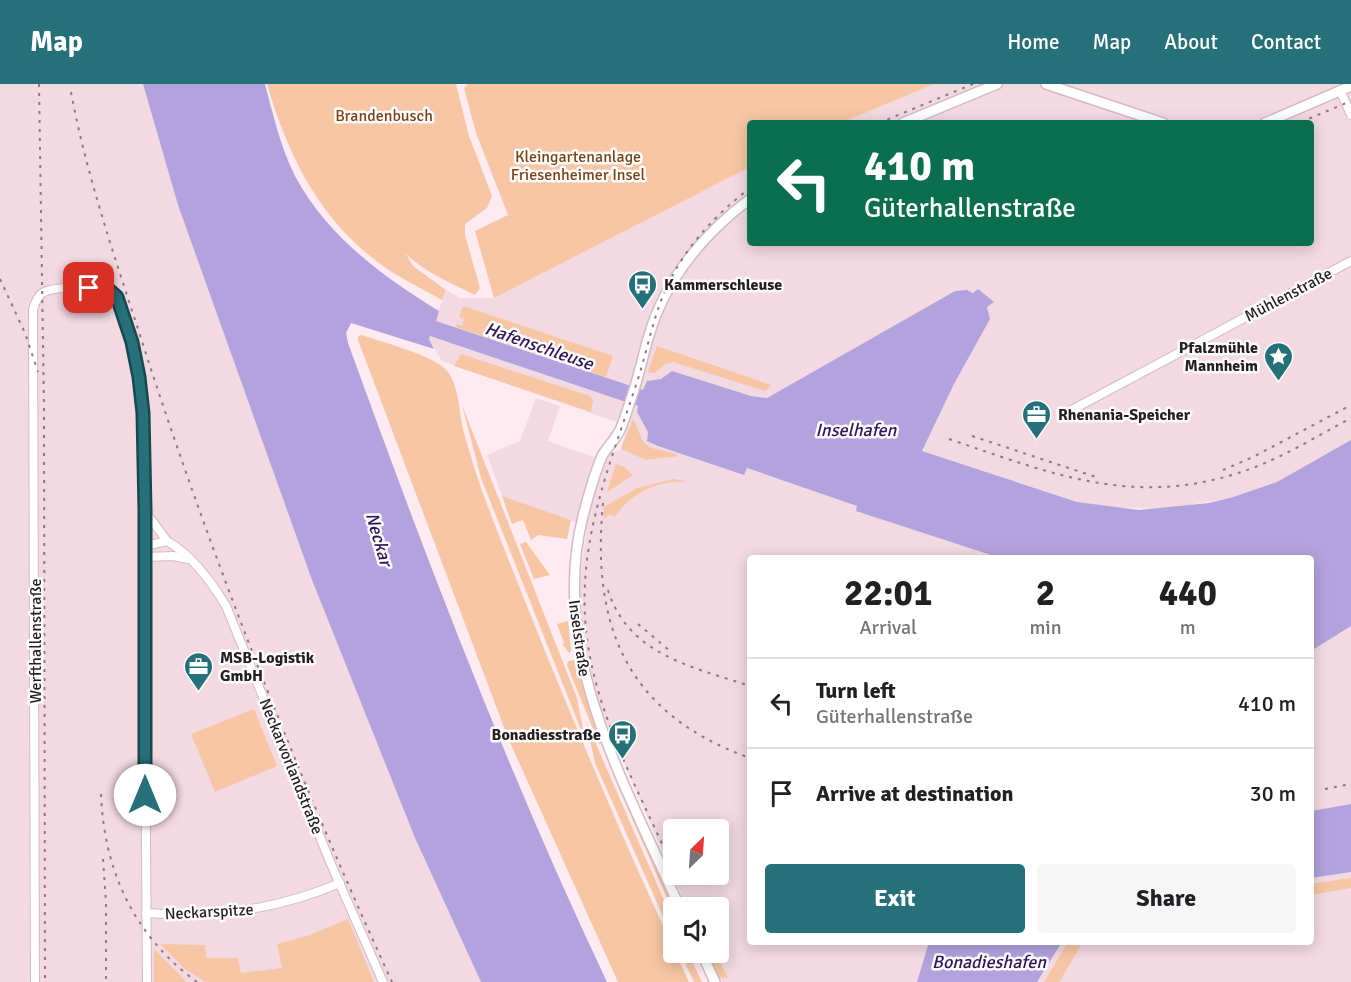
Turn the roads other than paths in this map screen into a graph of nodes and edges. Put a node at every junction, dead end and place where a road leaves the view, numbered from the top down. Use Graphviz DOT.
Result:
graph roads {
  1 [pos="997,84"];
  2 [pos="1046,84"];
  3 [pos="1351,86"];
  4 [pos="1340,90"];
  5 [pos="1351,115"];
  6 [pos="910,120"];
  7 [pos="1154,120"];
  8 [pos="1272,120"];
  9 [pos="747,202"];
  10 [pos="1351,261"];
  11 [pos="1066,413"];
  12 [pos="145,510"];
  13 [pos="167,541"];
  14 [pos="144,546"];
  15 [pos="145,557"];
  16 [pos="188,559"];
  17 [pos="340,883"];
  18 [pos="675,897"];
  19 [pos="146,913"];
  20 [pos="706,963"];
  21 [pos="35,982"];
  22 [pos="147,982"];
  23 [pos="383,982"];
  24 [pos="715,982"];
  1 -- 6 [label="street"];
  2 -- 7 [label="street"];
  3 -- 4 [label="street"];
  4 -- 5 [label="street"];
  4 -- 8 [label="street"];
  9 -- 18 [label="street, Inselstraße"];
  10 -- 11 [label="street, Mühlenstraße"];
  12 -- 13 [label="street, Neckarvorlandstraße"];
  12 -- 14 [label="street"];
  12 -- 21 [label="street, Werfthallenstraße"];
  13 -- 14 [label="street"];
  13 -- 16 [label="street, Neckarvorlandstraße"];
  14 -- 15 [label="street"];
  15 -- 16 [label="street"];
  15 -- 19 [label="street"];
  16 -- 17 [label="street, Neckarvorlandstraße"];
  17 -- 19 [label="street, Neckarspitze"];
  17 -- 23 [label="street, Neckarvorlandstraße"];
  19 -- 22 [label="street"];
  20 -- 24 [label="street"];
}
